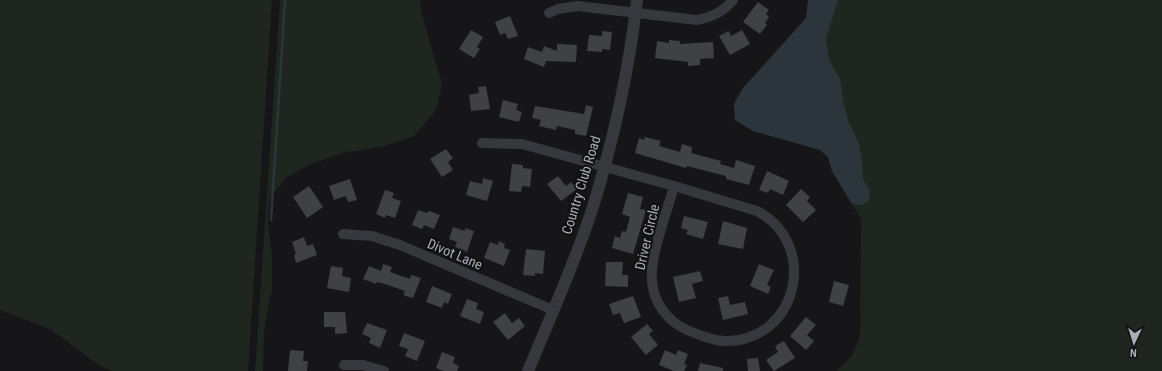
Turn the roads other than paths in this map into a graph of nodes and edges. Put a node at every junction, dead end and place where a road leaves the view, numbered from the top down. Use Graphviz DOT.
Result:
graph roads {
  1 [pos="637,0"];
  2 [pos="733,0"];
  3 [pos="549,13"];
  4 [pos="636,14"];
  5 [pos="482,143"];
  6 [pos="604,167"];
  7 [pos="674,186"];
  8 [pos="343,234"];
  9 [pos="553,310"];
  10 [pos="344,365"];
  11 [pos="384,371"];
  12 [pos="528,371"];
  1 -- 4 [label="street, Country Club Road"];
  2 -- 4 [label="street"];
  3 -- 4 [label="street"];
  4 -- 6 [label="street, Country Club Road"];
  5 -- 6 [label="street, Driver Circle"];
  6 -- 7 [label="street, Driver Circle"];
  6 -- 9 [label="street, Country Club Road"];
  7 -- 7 [label="street, Driver Circle"];
  8 -- 9 [label="street, Divot Lane"];
  9 -- 12 [label="street, Country Club Road"];
  10 -- 11 [label="street"];
}
